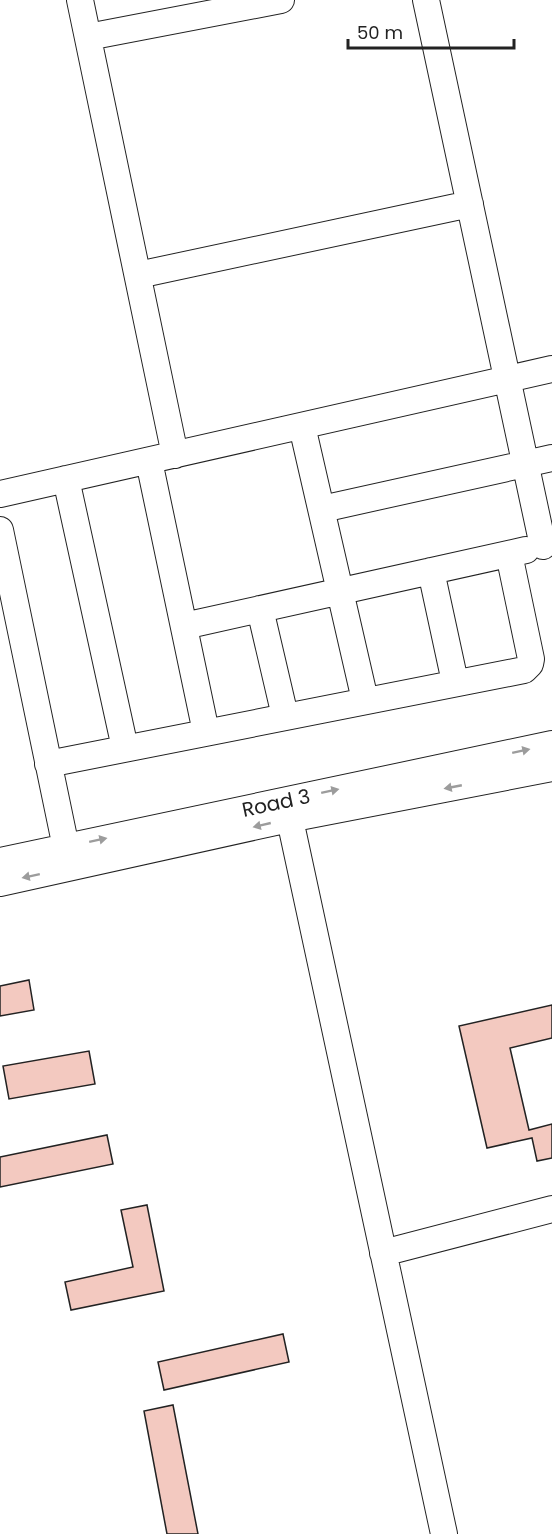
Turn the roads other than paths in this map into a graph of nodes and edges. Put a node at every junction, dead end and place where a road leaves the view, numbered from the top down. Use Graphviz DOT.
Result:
graph roads {
  1 [pos="80,0"];
  2 [pos="282,0"];
  3 [pos="426,0"];
  4 [pos="88,37"];
  5 [pos="470,204"];
  6 [pos="138,274"];
  7 [pos="552,369"];
  8 [pos="507,379"];
  9 [pos="302,426"];
  10 [pos="175,454"];
  11 [pos="552,458"];
  12 [pos="149,461"];
  13 [pos="525,464"];
  14 [pos="66,479"];
  15 [pos="0,494"];
  16 [pos="322,509"];
  17 [pos="0,531"];
  18 [pos="547,545"];
  19 [pos="509,554"];
  20 [pos="431,571"];
  21 [pos="6,587"];
  22 [pos="340,591"];
  23 [pos="260,609"];
  24 [pos="184,626"];
  25 [pos="455,682"];
  26 [pos="365,700"];
  27 [pos="285,716"];
  28 [pos="206,732"];
  29 [pos="552,744"];
  30 [pos="125,748"];
  31 [pos="48,764"];
  32 [pos="552,768"];
  33 [pos="287,810"];
  34 [pos="68,857"];
  35 [pos="0,861"];
  36 [pos="0,883"];
  37 [pos="552,1209"];
  38 [pos="384,1253"];
  39 [pos="444,1534"];
  1 -- 4 [label="street"];
  2 -- 4 [label="street"];
  3 -- 5 [label="street"];
  4 -- 6 [label="street"];
  5 -- 6 [label="street"];
  5 -- 8 [label="street"];
  6 -- 10 [label="street"];
  7 -- 8 [label="street"];
  8 -- 9 [label="street"];
  8 -- 13 [label="street"];
  9 -- 10 [label="street"];
  9 -- 16 [label="street"];
  10 -- 12 [label="street"];
  11 -- 13 [label="street"];
  12 -- 14 [label="street"];
  12 -- 24 [label="street"];
  13 -- 16 [label="street"];
  13 -- 18 [label="street"];
  14 -- 15 [label="street"];
  14 -- 30 [label="street"];
  16 -- 22 [label="street"];
  17 -- 21 [label="street"];
  18 -- 19 [label="street"];
  19 -- 20 [label="street"];
  19 -- 25 [label="street"];
  20 -- 22 [label="street"];
  20 -- 25 [label="street"];
  21 -- 31 [label="street"];
  22 -- 23 [label="street"];
  22 -- 26 [label="street"];
  23 -- 24 [label="street"];
  23 -- 27 [label="street"];
  24 -- 28 [label="street"];
  25 -- 26 [label="street"];
  26 -- 27 [label="street"];
  27 -- 28 [label="street"];
  28 -- 30 [label="street"];
  33 -- 29 [label="street, Road 3, one-way"];
  30 -- 31 [label="street"];
  31 -- 34 [label="street"];
  32 -- 33 [label="street, Road 3, one-way"];
  33 -- 34 [label="street, Road 3"];
  33 -- 38 [label="street"];
  34 -- 35 [label="street, Road 3"];
  34 -- 36 [label="street, Road 3, one-way"];
  37 -- 38 [label="street"];
  38 -- 39 [label="street"];
}
